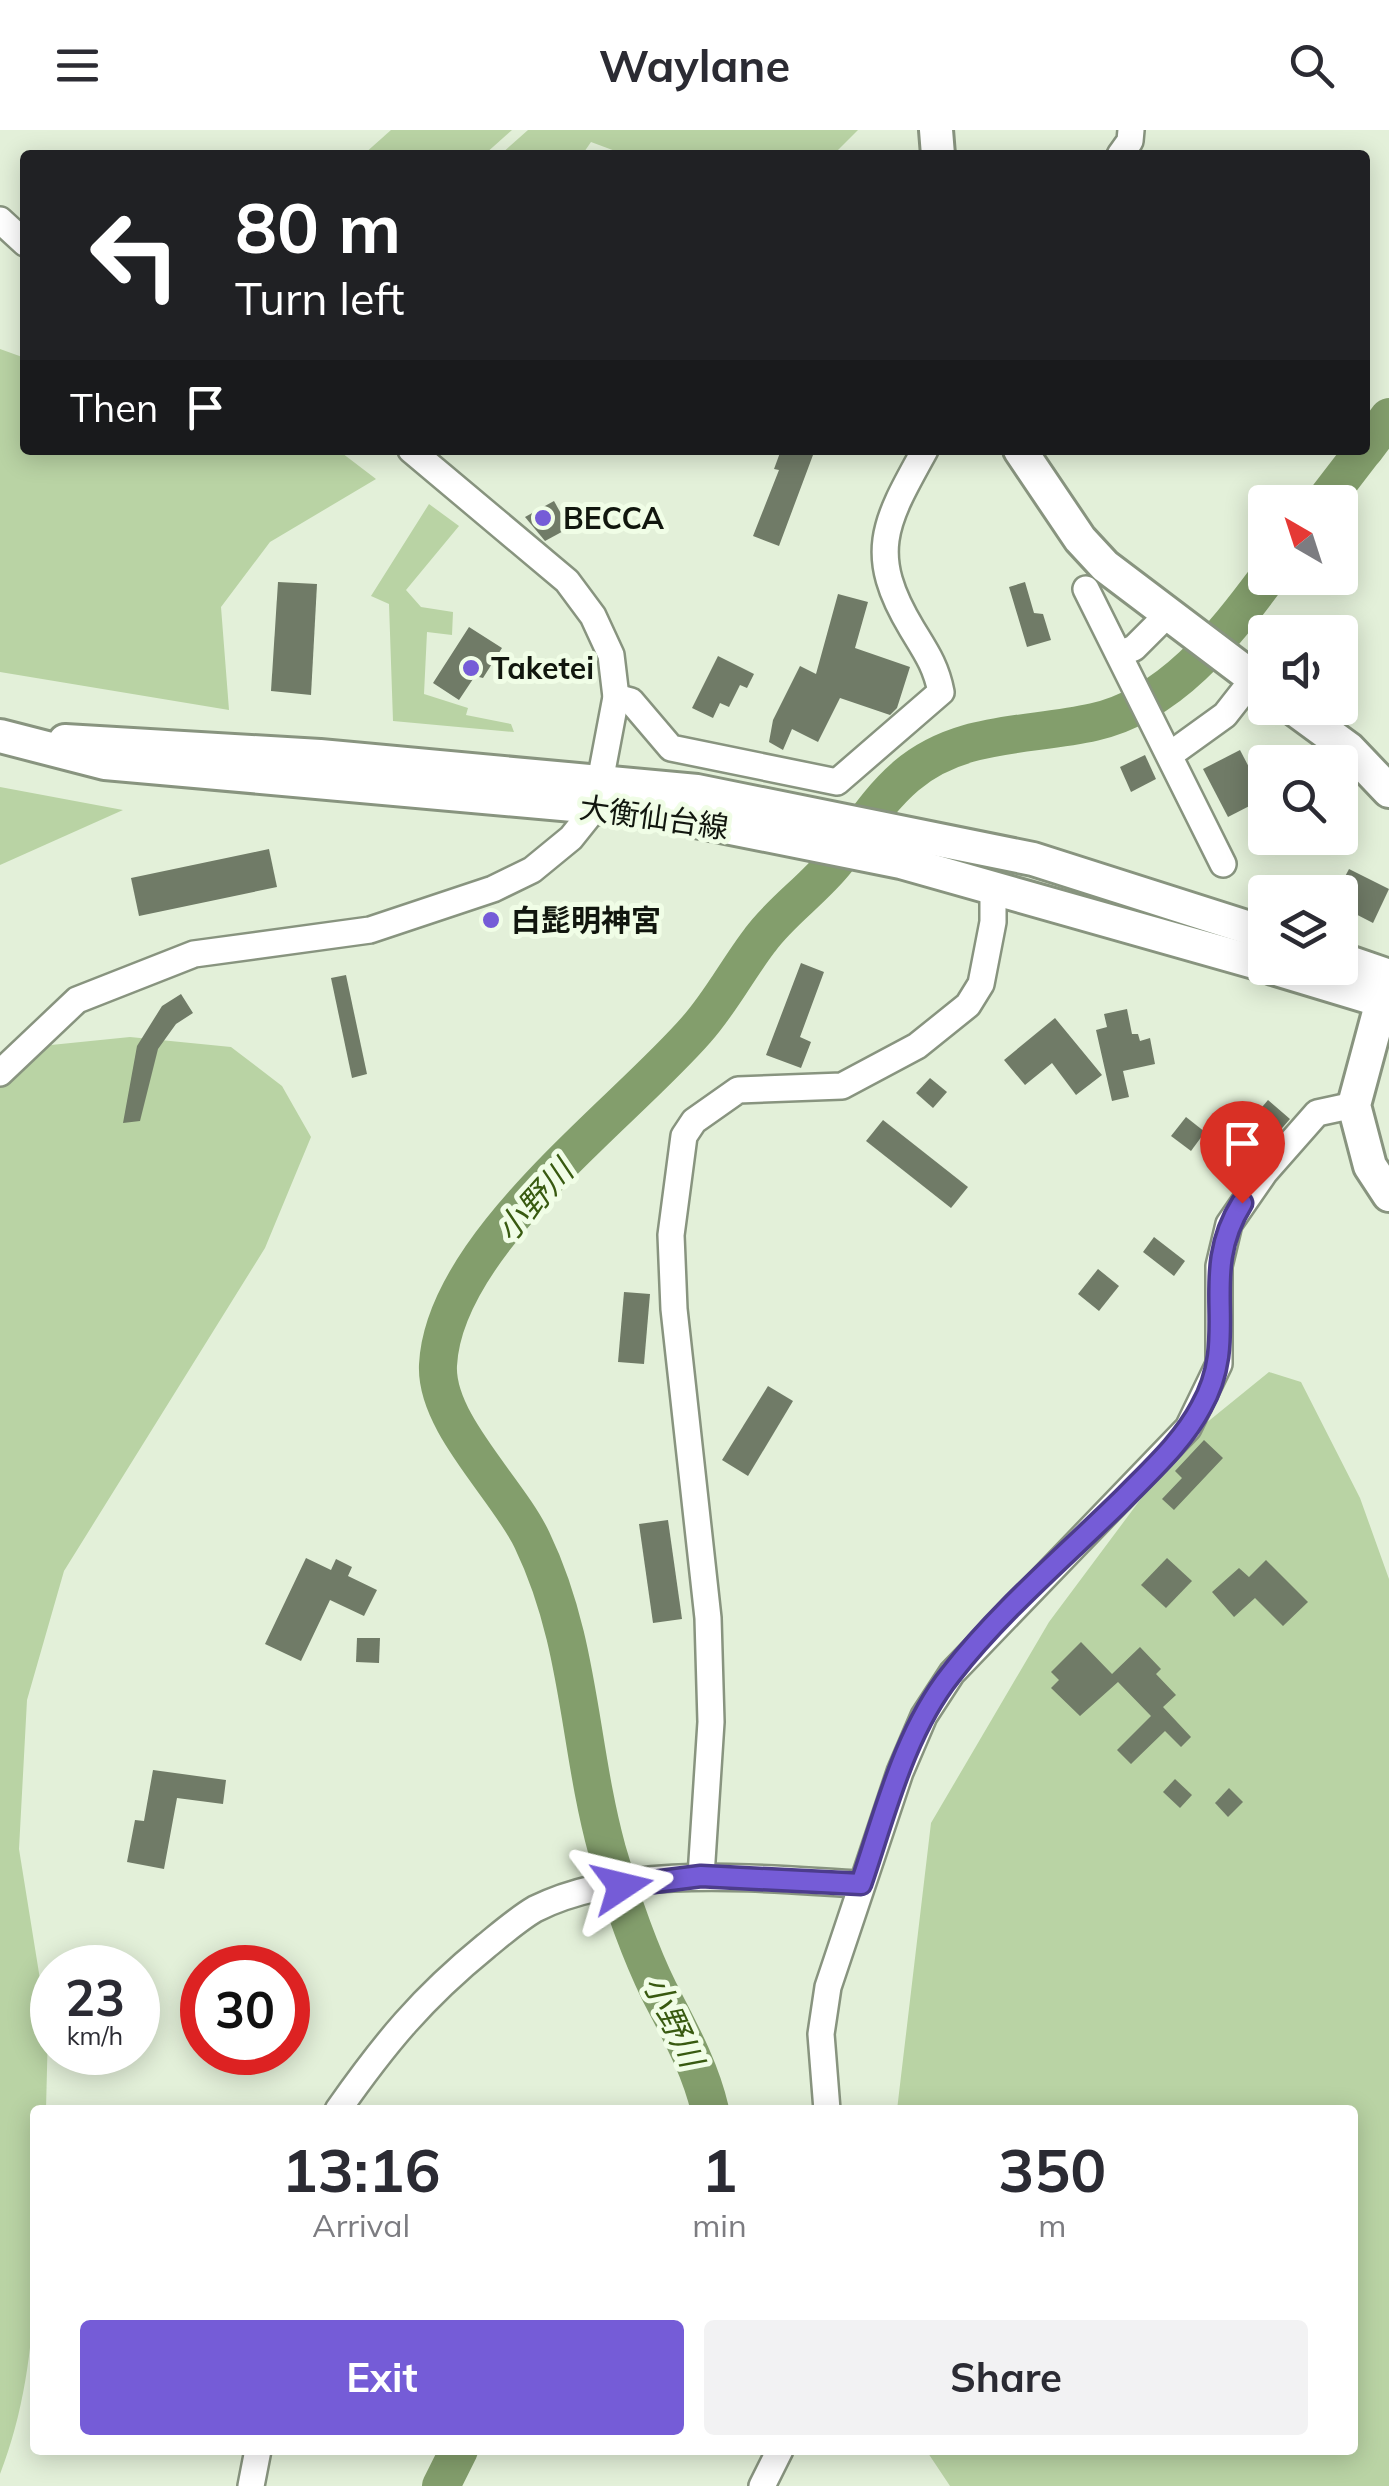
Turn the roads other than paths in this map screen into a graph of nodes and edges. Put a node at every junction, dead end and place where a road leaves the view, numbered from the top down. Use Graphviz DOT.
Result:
graph roads {
  1 [pos="0,220"];
  2 [pos="20,238"];
  3 [pos="417,455"];
  4 [pos="922,455"];
  5 [pos="1023,455"];
  6 [pos="1086,589"];
  7 [pos="1173,621"];
  8 [pos="1124,663"];
  9 [pos="1248,674"];
  10 [pos="1248,685"];
  11 [pos="616,697"];
  12 [pos="1316,725"];
  13 [pos="15,738"];
  14 [pos="1166,748"];
  15 [pos="1389,792"];
  16 [pos="598,793"];
  17 [pos="1223,864"];
  18 [pos="993,886"];
  19 [pos="1248,928"];
  20 [pos="1248,960"];
  21 [pos="1358,969"];
  22 [pos="1358,981"];
  23 [pos="1387,986"];
  24 [pos="0,1073"];
  25 [pos="1354,1105"];
  26 [pos="1389,1195"];
  27 [pos="701,1876"];
  28 [pos="861,1884"];
  29 [pos="342,2105"];
  30 [pos="826,2105"];
  31 [pos="257,2455"];
  32 [pos="778,2455"];
  33 [pos="251,2486"];
  34 [pos="762,2486"];
  1 -- 2 [label="street"];
  3 -- 11 [label="street"];
  4 -- 11 [label="street"];
  5 -- 7 [label="main road"];
  6 -- 8 [label="street"];
  7 -- 8 [label="street"];
  7 -- 9 [label="main road"];
  8 -- 14 [label="street"];
  10 -- 14 [label="street"];
  11 -- 16 [label="street"];
  12 -- 15 [label="main road"];
  13 -- 16 [label="main road, 大衡仙台線"];
  14 -- 17 [label="street"];
  16 -- 18 [label="main road, 大衡仙台線"];
  16 -- 19 [label="main road, 大衡仙台線"];
  16 -- 24 [label="street"];
  18 -- 20 [label="main road, 大衡仙台線"];
  18 -- 27 [label="street"];
  21 -- 23 [label="main road"];
  22 -- 23 [label="main road"];
  23 -- 25 [label="main road"];
  25 -- 26 [label="main road"];
  25 -- 28 [label="street"];
  27 -- 28 [label="street"];
  27 -- 29 [label="street"];
  28 -- 30 [label="street"];
  31 -- 33 [label="street"];
  32 -- 34 [label="street"];
}
